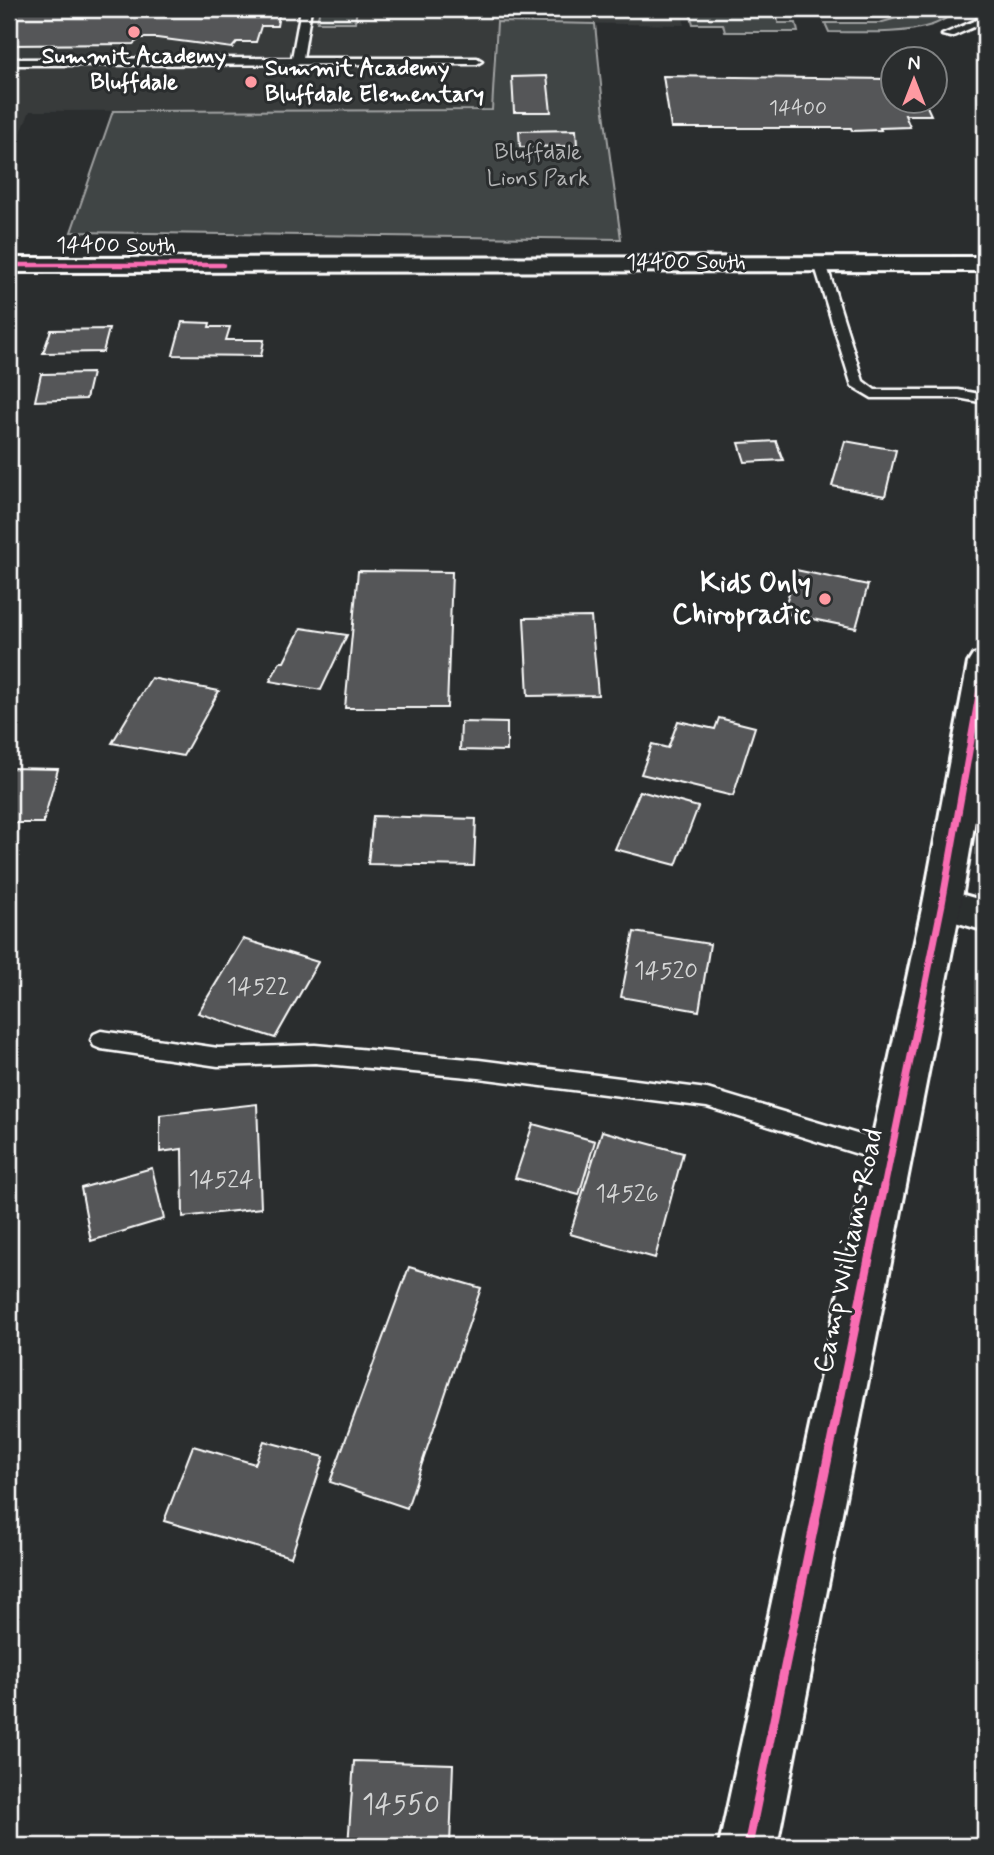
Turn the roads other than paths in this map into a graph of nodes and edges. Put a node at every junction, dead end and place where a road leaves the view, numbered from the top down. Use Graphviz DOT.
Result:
graph roads {
  1 [pos="306,9"];
  2 [pos="985,19"];
  3 [pos="947,36"];
  4 [pos="297,61"];
  5 [pos="477,61"];
  6 [pos="9,62"];
  7 [pos="820,264"];
  8 [pos="985,264"];
  9 [pos="9,265"];
  10 [pos="985,399"];
  11 [pos="985,663"];
  12 [pos="942,904"];
  13 [pos="985,916"];
  14 [pos="101,1040"];
  15 [pos="890,1154"];
  16 [pos="748,1846"];
  1 -- 4 [label="lane"];
  2 -- 3 [label="lane"];
  4 -- 5 [label="lane"];
  4 -- 6 [label="lane"];
  7 -- 8 [label="main road, 14400 South"];
  7 -- 9 [label="main road, 14400 South"];
  7 -- 10 [label="lane"];
  11 -- 12 [label="main road, Camp Williams Road"];
  12 -- 13 [label="main road"];
  12 -- 15 [label="main road, Camp Williams Road"];
  14 -- 15 [label="lane"];
  15 -- 16 [label="main road, Camp Williams Road"];
}
